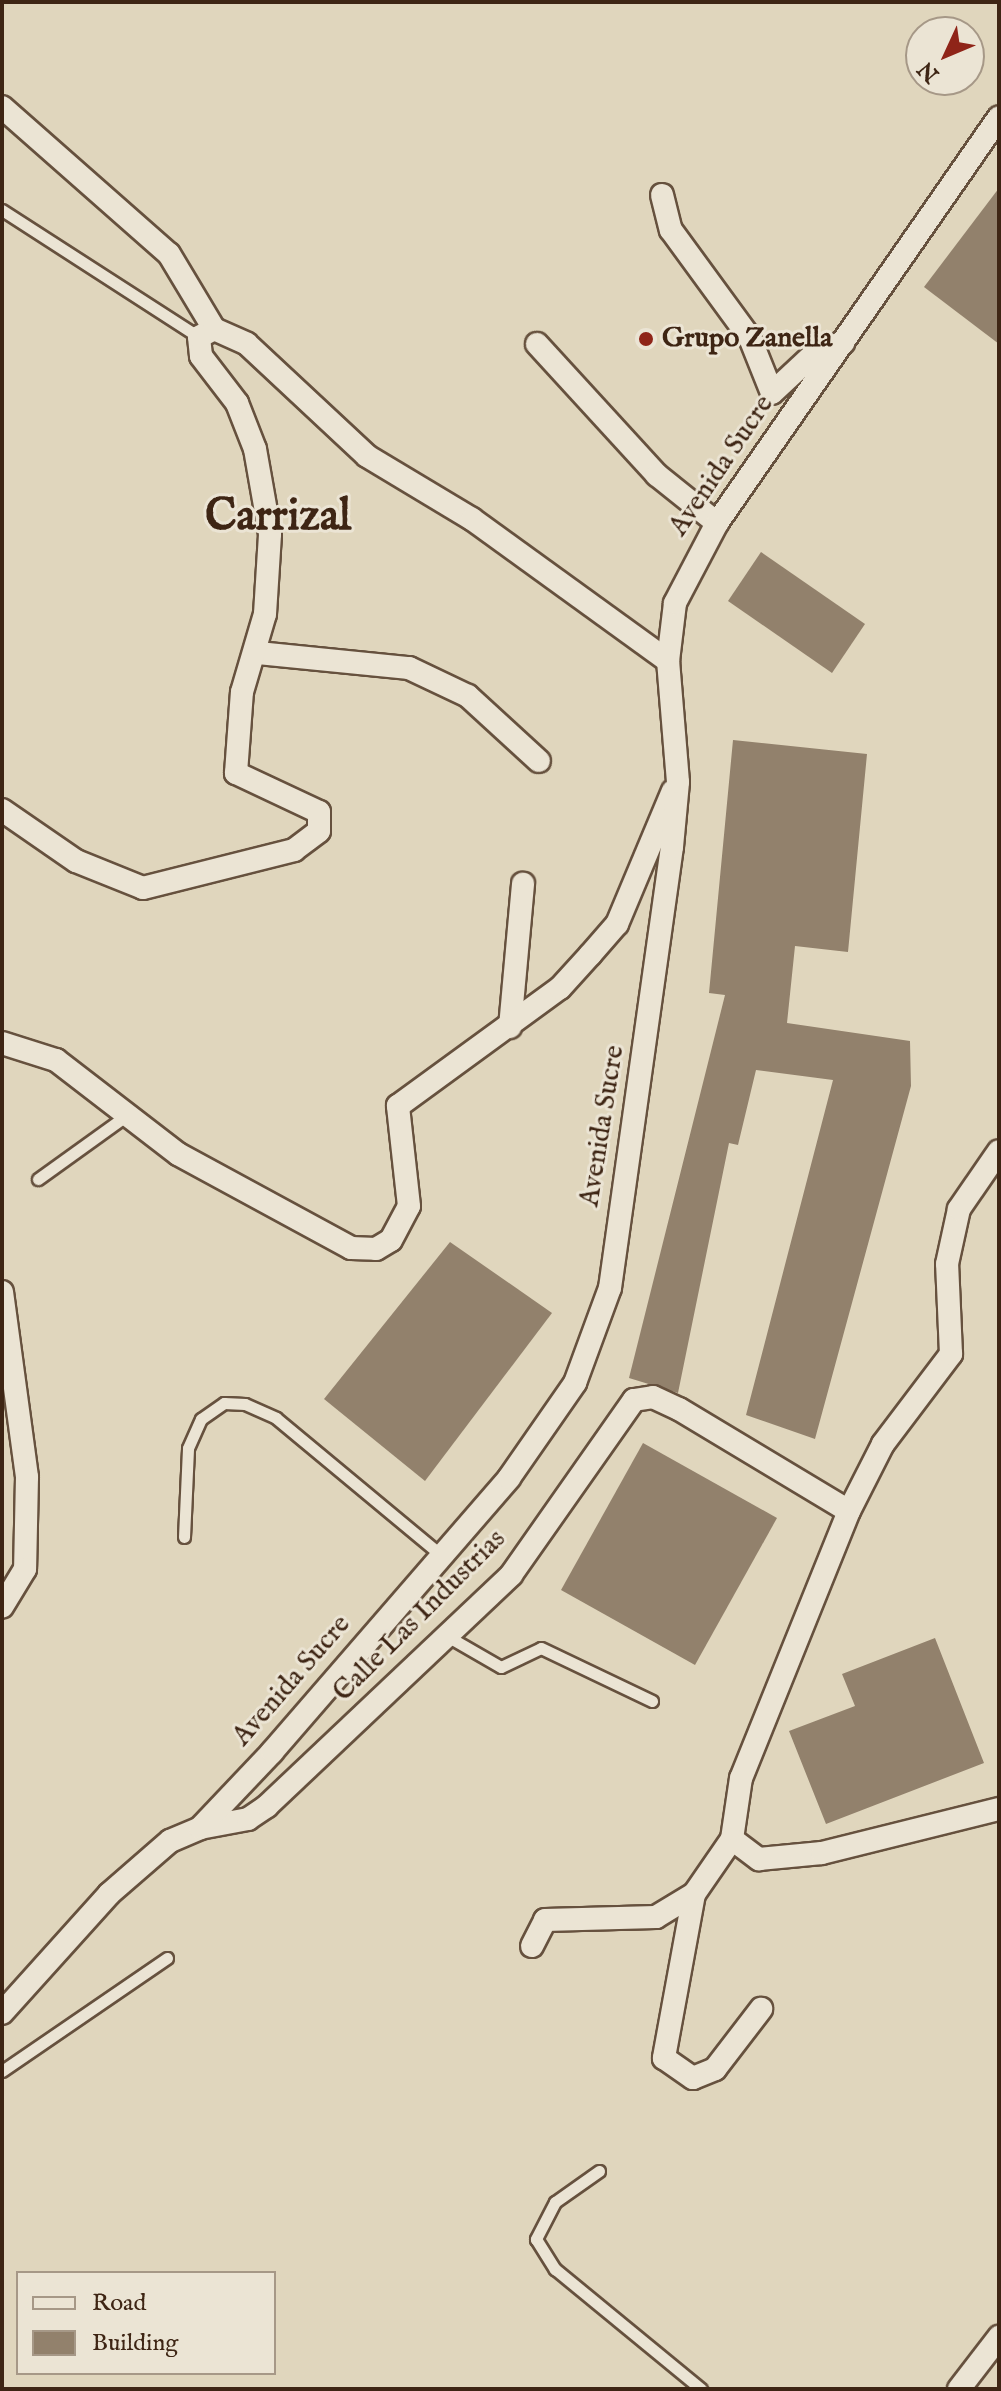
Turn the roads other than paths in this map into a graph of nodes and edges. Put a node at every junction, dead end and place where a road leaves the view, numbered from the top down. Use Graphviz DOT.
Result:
graph roads {
  1 [pos="2,107"];
  2 [pos="999,117"];
  3 [pos="662,195"];
  4 [pos="2,210"];
  5 [pos="207,333"];
  6 [pos="844,342"];
  7 [pos="537,344"];
  8 [pos="717,523"];
  9 [pos="258,653"];
  10 [pos="668,661"];
  11 [pos="539,761"];
  12 [pos="678,782"];
  13 [pos="2,810"];
  14 [pos="523,884"];
  15 [pos="510,1027"];
  16 [pos="2,1043"];
  17 [pos="123,1118"];
  18 [pos="999,1151"];
  19 [pos="38,1179"];
  20 [pos="2,1292"];
  21 [pos="13,1336"];
  22 [pos="2,1386"];
  23 [pos="849,1511"];
  24 [pos="184,1537"];
  25 [pos="442,1556"];
  26 [pos="2,1607"];
  27 [pos="447,1636"];
  28 [pos="652,1701"];
  29 [pos="999,1809"];
  30 [pos="200,1828"];
  31 [pos="732,1839"];
  32 [pos="694,1894"];
  33 [pos="532,1946"];
  34 [pos="167,1958"];
  35 [pos="761,2009"];
  36 [pos="2,2013"];
  37 [pos="2,2071"];
  38 [pos="599,2171"];
  39 [pos="999,2337"];
  40 [pos="701,2389"];
  41 [pos="959,2389"];
  1 -- 5 [label="street"];
  2 -- 6 [label="street, Avenida Sucre"];
  3 -- 6 [label="street"];
  4 -- 5 [label="lane"];
  5 -- 9 [label="street"];
  5 -- 10 [label="street"];
  6 -- 8 [label="street, Avenida Sucre"];
  7 -- 8 [label="street"];
  8 -- 10 [label="street, Avenida Sucre"];
  9 -- 11 [label="street"];
  9 -- 13 [label="street"];
  10 -- 12 [label="street, Avenida Sucre"];
  12 -- 15 [label="street"];
  12 -- 25 [label="street, Avenida Sucre"];
  14 -- 15 [label="street"];
  15 -- 17 [label="street"];
  16 -- 17 [label="street"];
  17 -- 19 [label="lane"];
  18 -- 23 [label="street"];
  20 -- 21 [label="street"];
  21 -- 22 [label="street"];
  21 -- 26 [label="street"];
  23 -- 27 [label="street, Calle Las Industrias"];
  23 -- 31 [label="street"];
  24 -- 25 [label="lane"];
  25 -- 30 [label="street, Avenida Sucre"];
  27 -- 28 [label="lane"];
  27 -- 30 [label="street, Calle Las Industrias"];
  29 -- 31 [label="street"];
  30 -- 36 [label="street, Avenida Sucre"];
  31 -- 32 [label="street"];
  32 -- 33 [label="street"];
  32 -- 35 [label="street"];
  34 -- 37 [label="lane"];
  38 -- 40 [label="lane"];
  39 -- 41 [label="street"];
}
